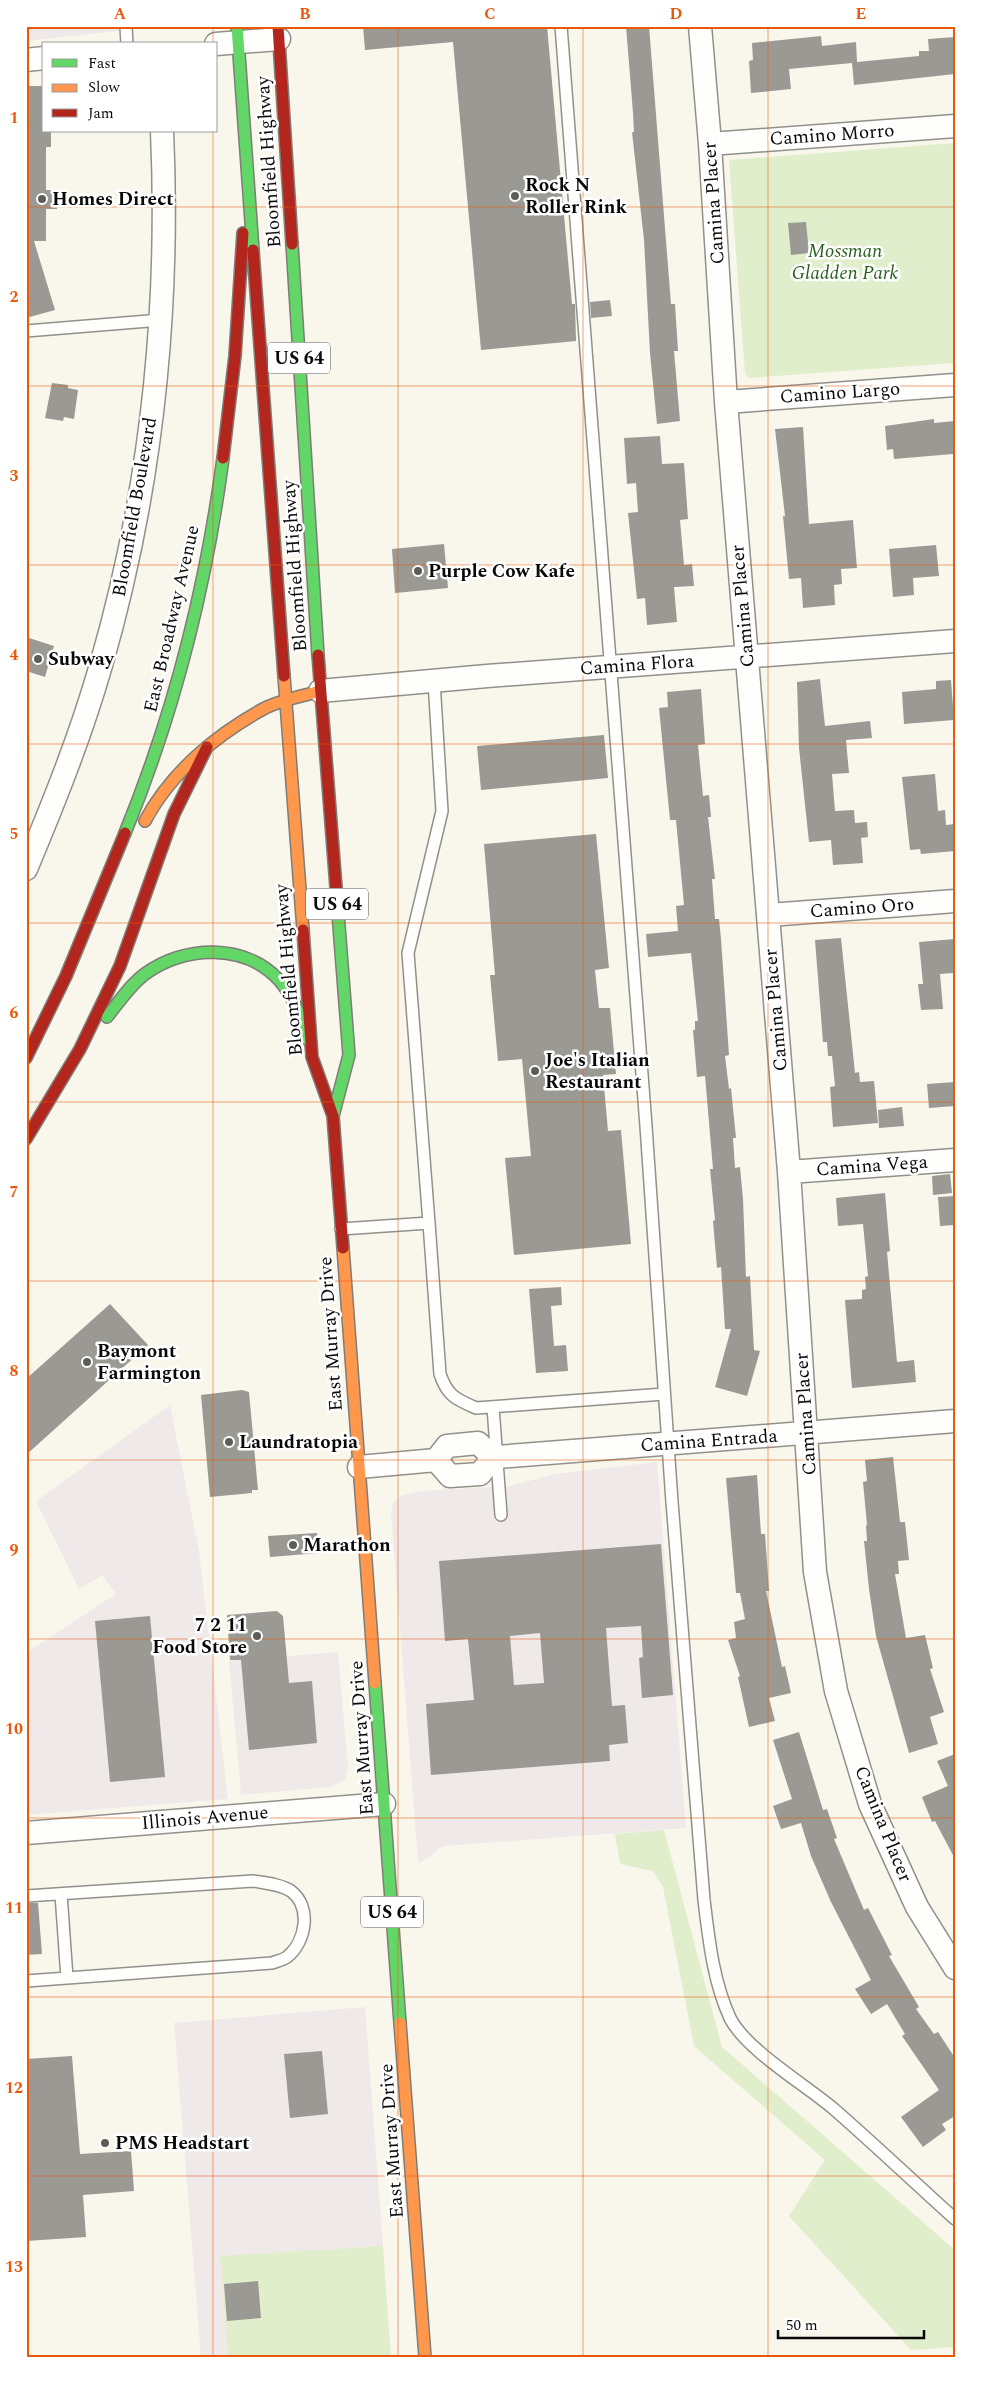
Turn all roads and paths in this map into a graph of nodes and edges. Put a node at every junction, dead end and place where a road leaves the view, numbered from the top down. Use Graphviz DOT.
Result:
graph roads {
  1 [pos="126,26"];
  2 [pos="561,26"];
  3 [pos="700,26"];
  4 [pos="278,33"];
  5 [pos="238,34"];
  6 [pos="127,42"];
  7 [pos="218,43"];
  8 [pos="42,58"];
  9 [pos="26,60"];
  10 [pos="955,126"];
  11 [pos="162,132"];
  12 [pos="710,144"];
  13 [pos="246,161"];
  14 [pos="161,320"];
  15 [pos="26,331"];
  16 [pos="955,385"];
  17 [pos="726,402"];
  18 [pos="955,641"];
  19 [pos="747,658"];
  20 [pos="610,668"];
  21 [pos="434,681"];
  22 [pos="320,691"];
  23 [pos="286,700"];
  24 [pos="207,747"];
  25 [pos="138,834"];
  26 [pos="26,869"];
  27 [pos="115,890"];
  28 [pos="955,901"];
  29 [pos="768,914"];
  30 [pos="54,1006"];
  31 [pos="80,1049"];
  32 [pos="312,1057"];
  33 [pos="26,1058"];
  34 [pos="333,1116"];
  35 [pos="26,1139"];
  36 [pos="955,1160"];
  37 [pos="789,1172"];
  38 [pos="429,1223"];
  39 [pos="341,1229"];
  40 [pos="664,1394"];
  41 [pos="493,1407"];
  42 [pos="955,1421"];
  43 [pos="807,1434"];
  44 [pos="667,1444"];
  45 [pos="495,1457"];
  46 [pos="436,1460"];
  47 [pos="359,1467"];
  48 [pos="500,1515"];
  49 [pos="384,1804"];
  50 [pos="26,1833"];
  51 [pos="61,1894"];
  52 [pos="26,1896"];
  53 [pos="955,1968"];
  54 [pos="67,1978"];
  55 [pos="26,1982"];
  56 [pos="955,2219"];
  57 [pos="425,2357"];
  1 -- 6 [label="lane"];
  2 -- 20 [label="lane"];
  3 -- 12 [label="street, Camina Placer"];
  4 -- 5 [label="street"];
  4 -- 22 [label="main road, Bloomfield Highway / US 64"];
  5 -- 7 [label="street"];
  5 -- 13 [label="main road, Bloomfield Highway / US 64"];
  8 -- 9 [label="street"];
  10 -- 12 [label="street, Camino Morro"];
  11 -- 14 [label="street, Bloomfield Boulevard"];
  12 -- 17 [label="street, Camina Placer"];
  13 -- 23 [label="main road, Bloomfield Highway / US 64"];
  13 -- 30 [label="main road, East Broadway Avenue"];
  14 -- 15 [label="lane"];
  14 -- 26 [label="street, Bloomfield Boulevard"];
  16 -- 17 [label="street, Camino Largo"];
  17 -- 19 [label="street, Camina Placer"];
  18 -- 19 [label="street, Camina Flora"];
  19 -- 20 [label="street, Camina Flora"];
  19 -- 29 [label="street, Camina Placer"];
  20 -- 21 [label="street, Camina Flora"];
  20 -- 40 [label="lane"];
  21 -- 22 [label="street, Camina Flora"];
  21 -- 38 [label="lane"];
  22 -- 23 [label="main road"];
  22 -- 34 [label="main road, Bloomfield Highway / US 64"];
  23 -- 24 [label="main road"];
  23 -- 32 [label="main road, Bloomfield Highway / US 64"];
  24 -- 25 [label="main road"];
  24 -- 31 [label="main road"];
  27 -- 30 [label="main road"];
  28 -- 29 [label="street, Camino Oro"];
  29 -- 37 [label="street, Camina Placer"];
  30 -- 33 [label="main road, East Broadway Avenue"];
  31 -- 32 [label="main road"];
  31 -- 35 [label="main road"];
  32 -- 34 [label="main road, Bloomfield Highway / US 64"];
  34 -- 39 [label="main road, East Murray Drive / US 64"];
  36 -- 37 [label="street, Camina Vega"];
  37 -- 43 [label="street, Camina Placer"];
  38 -- 39 [label="lane"];
  38 -- 41 [label="lane"];
  39 -- 47 [label="main road, East Murray Drive / US 64"];
  40 -- 41 [label="lane"];
  40 -- 44 [label="lane"];
  41 -- 45 [label="lane"];
  42 -- 43 [label="street, Camina Entrada"];
  43 -- 44 [label="street, Camina Entrada"];
  43 -- 53 [label="street, Camina Placer"];
  44 -- 45 [label="street, Camina Entrada"];
  44 -- 56 [label="lane"];
  45 -- 46 [label="street"];
  45 -- 46 [label="street"];
  45 -- 48 [label="lane"];
  46 -- 47 [label="street"];
  47 -- 49 [label="main road, East Murray Drive / US 64"];
  49 -- 50 [label="street, Illinois Avenue"];
  49 -- 57 [label="main road, East Murray Drive / US 64"];
  51 -- 52 [label="lane"];
  51 -- 54 [label="lane"];
  51 -- 54 [label="lane"];
  54 -- 55 [label="lane"];
}
